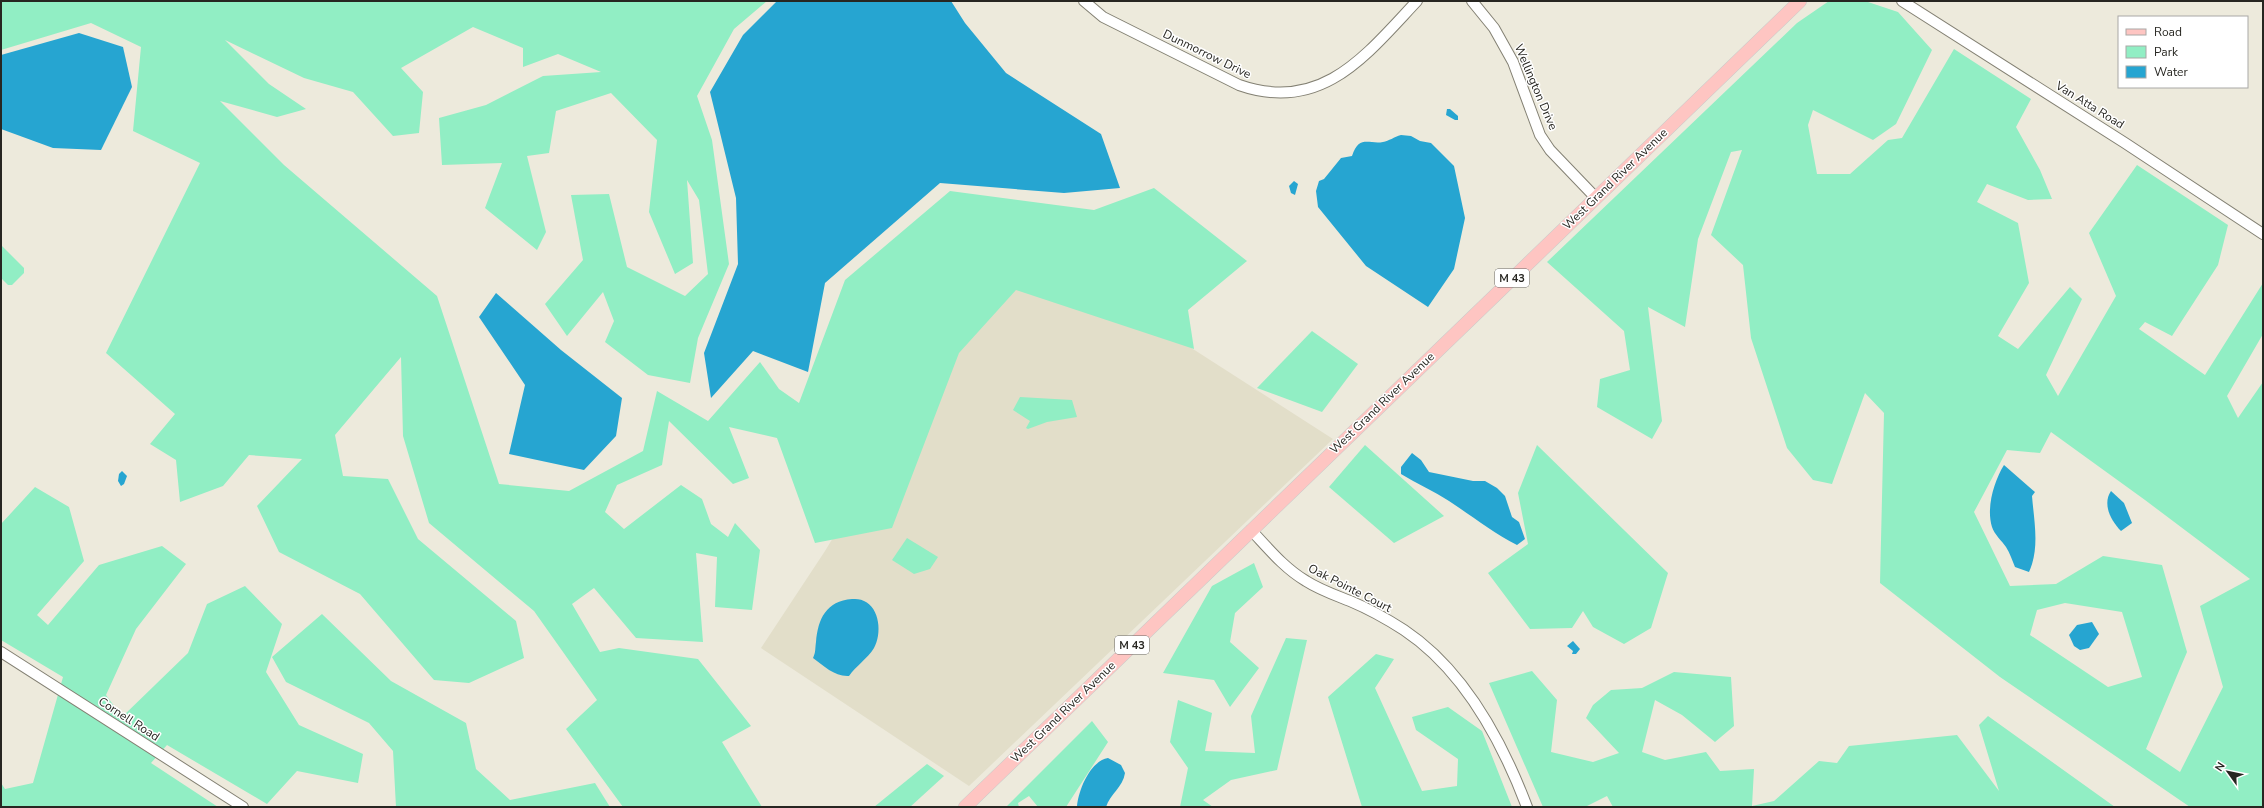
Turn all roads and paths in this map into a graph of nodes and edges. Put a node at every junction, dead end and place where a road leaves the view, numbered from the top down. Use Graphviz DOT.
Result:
graph roads {
  1 [pos="1084,1"];
  2 [pos="1417,1"];
  3 [pos="1472,1"];
  4 [pos="1800,1"];
  5 [pos="1902,1"];
  6 [pos="1596,198"];
  7 [pos="2263,234"];
  8 [pos="1251,530"];
  9 [pos="1,652"];
  10 [pos="243,807"];
  11 [pos="965,807"];
  12 [pos="1527,807"];
  1 -- 2 [label="street, Dunmorrow Drive"];
  3 -- 6 [label="street, Wellington Drive"];
  4 -- 6 [label="main road, West Grand River Avenue / M 43"];
  5 -- 7 [label="street, Van Atta Road"];
  6 -- 8 [label="main road, West Grand River Avenue / M 43"];
  8 -- 11 [label="main road, West Grand River Avenue / M 43"];
  8 -- 12 [label="street, Oak Pointe Court"];
  9 -- 10 [label="street, Cornell Road"];
}
